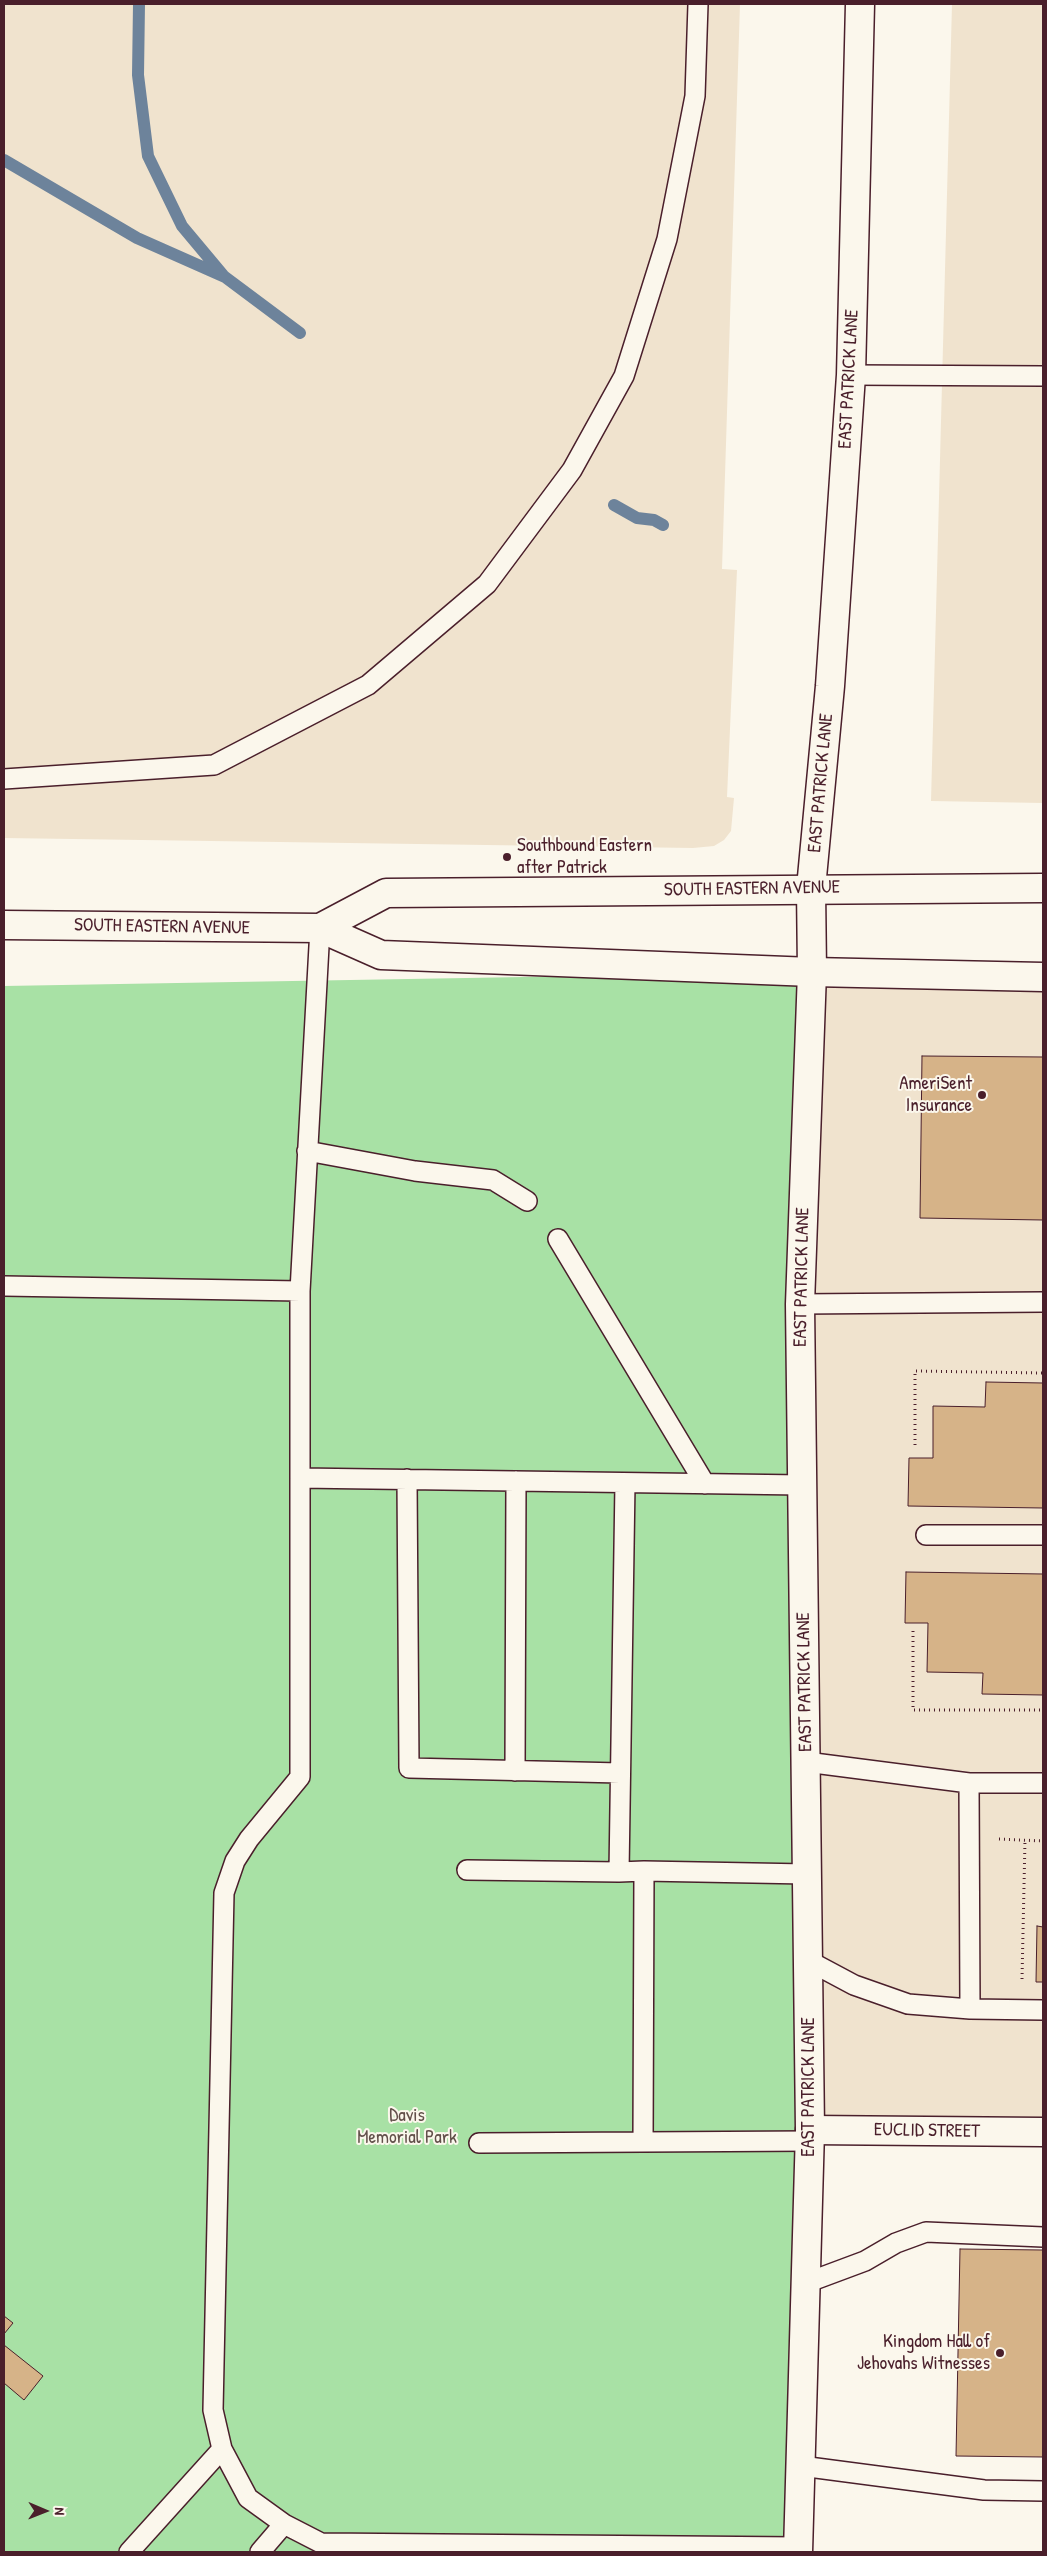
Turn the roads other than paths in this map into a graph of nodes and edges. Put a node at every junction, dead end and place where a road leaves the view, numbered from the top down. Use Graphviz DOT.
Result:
graph roads {
  1 [pos="698,4"];
  2 [pos="860,4"];
  3 [pos="851,376"];
  4 [pos="1043,376"];
  5 [pos="4,779"];
  6 [pos="812,888"];
  7 [pos="1043,888"];
  8 [pos="4,925"];
  9 [pos="320,928"];
  10 [pos="812,972"];
  11 [pos="1043,977"];
  12 [pos="307,1151"];
  13 [pos="527,1201"];
  14 [pos="558,1240"];
  15 [pos="4,1286"];
  16 [pos="300,1291"];
  17 [pos="1043,1302"];
  18 [pos="800,1304"];
  19 [pos="300,1478"];
  20 [pos="407,1479"];
  21 [pos="516,1481"];
  22 [pos="625,1482"];
  23 [pos="705,1484"];
  24 [pos="802,1485"];
  25 [pos="926,1535"];
  26 [pos="1043,1535"];
  27 [pos="806,1762"];
  28 [pos="514,1771"];
  29 [pos="620,1773"];
  30 [pos="969,1782"];
  31 [pos="1043,1783"];
  32 [pos="466,1870"];
  33 [pos="644,1871"];
  34 [pos="619,1872"];
  35 [pos="808,1874"];
  36 [pos="809,1960"];
  37 [pos="970,2010"];
  38 [pos="1043,2010"];
  39 [pos="1043,2132"];
  40 [pos="810,2135"];
  41 [pos="643,2142"];
  42 [pos="479,2143"];
  43 [pos="1043,2237"];
  44 [pos="806,2284"];
  45 [pos="222,2449"];
  46 [pos="801,2466"];
  47 [pos="1043,2490"];
  48 [pos="284,2524"];
  49 [pos="798,2550"];
  50 [pos="129,2552"];
  51 [pos="260,2552"];
  1 -- 5 [label="lane"];
  2 -- 3 [label="main road, EAST PATRICK LANE"];
  3 -- 4 [label="lane"];
  3 -- 6 [label="main road, EAST PATRICK LANE"];
  6 -- 7 [label="main road, SOUTH EASTERN AVENUE"];
  6 -- 9 [label="main road, SOUTH EASTERN AVENUE"];
  6 -- 10 [label="main road, EAST PATRICK LANE"];
  8 -- 9 [label="main road, SOUTH EASTERN AVENUE"];
  9 -- 10 [label="main road, SOUTH EASTERN AVENUE"];
  9 -- 12 [label="lane"];
  10 -- 11 [label="main road, SOUTH EASTERN AVENUE"];
  10 -- 18 [label="main road, EAST PATRICK LANE"];
  12 -- 13 [label="lane"];
  12 -- 16 [label="lane"];
  14 -- 23 [label="lane"];
  15 -- 16 [label="lane"];
  16 -- 19 [label="lane"];
  17 -- 18 [label="lane"];
  18 -- 24 [label="main road, EAST PATRICK LANE"];
  19 -- 20 [label="lane"];
  19 -- 45 [label="lane"];
  20 -- 21 [label="lane"];
  20 -- 28 [label="lane"];
  21 -- 22 [label="lane"];
  21 -- 28 [label="lane"];
  22 -- 23 [label="lane"];
  22 -- 29 [label="lane"];
  23 -- 24 [label="lane"];
  24 -- 27 [label="main road, EAST PATRICK LANE"];
  25 -- 26 [label="lane"];
  27 -- 30 [label="lane"];
  27 -- 35 [label="main road, EAST PATRICK LANE"];
  28 -- 29 [label="lane"];
  29 -- 34 [label="lane"];
  30 -- 31 [label="lane"];
  30 -- 37 [label="lane"];
  32 -- 34 [label="lane"];
  33 -- 34 [label="lane"];
  33 -- 35 [label="lane"];
  33 -- 41 [label="lane"];
  35 -- 36 [label="main road, EAST PATRICK LANE"];
  36 -- 37 [label="lane"];
  36 -- 40 [label="main road, EAST PATRICK LANE"];
  37 -- 38 [label="lane"];
  39 -- 40 [label="main road, EUCLID STREET"];
  40 -- 41 [label="lane"];
  40 -- 44 [label="main road, EAST PATRICK LANE"];
  41 -- 42 [label="lane"];
  43 -- 44 [label="lane"];
  44 -- 46 [label="main road, EAST PATRICK LANE"];
  45 -- 48 [label="lane"];
  45 -- 50 [label="lane"];
  46 -- 47 [label="lane"];
  46 -- 49 [label="main road, EAST PATRICK LANE"];
  48 -- 49 [label="lane"];
  48 -- 51 [label="lane"];
}
